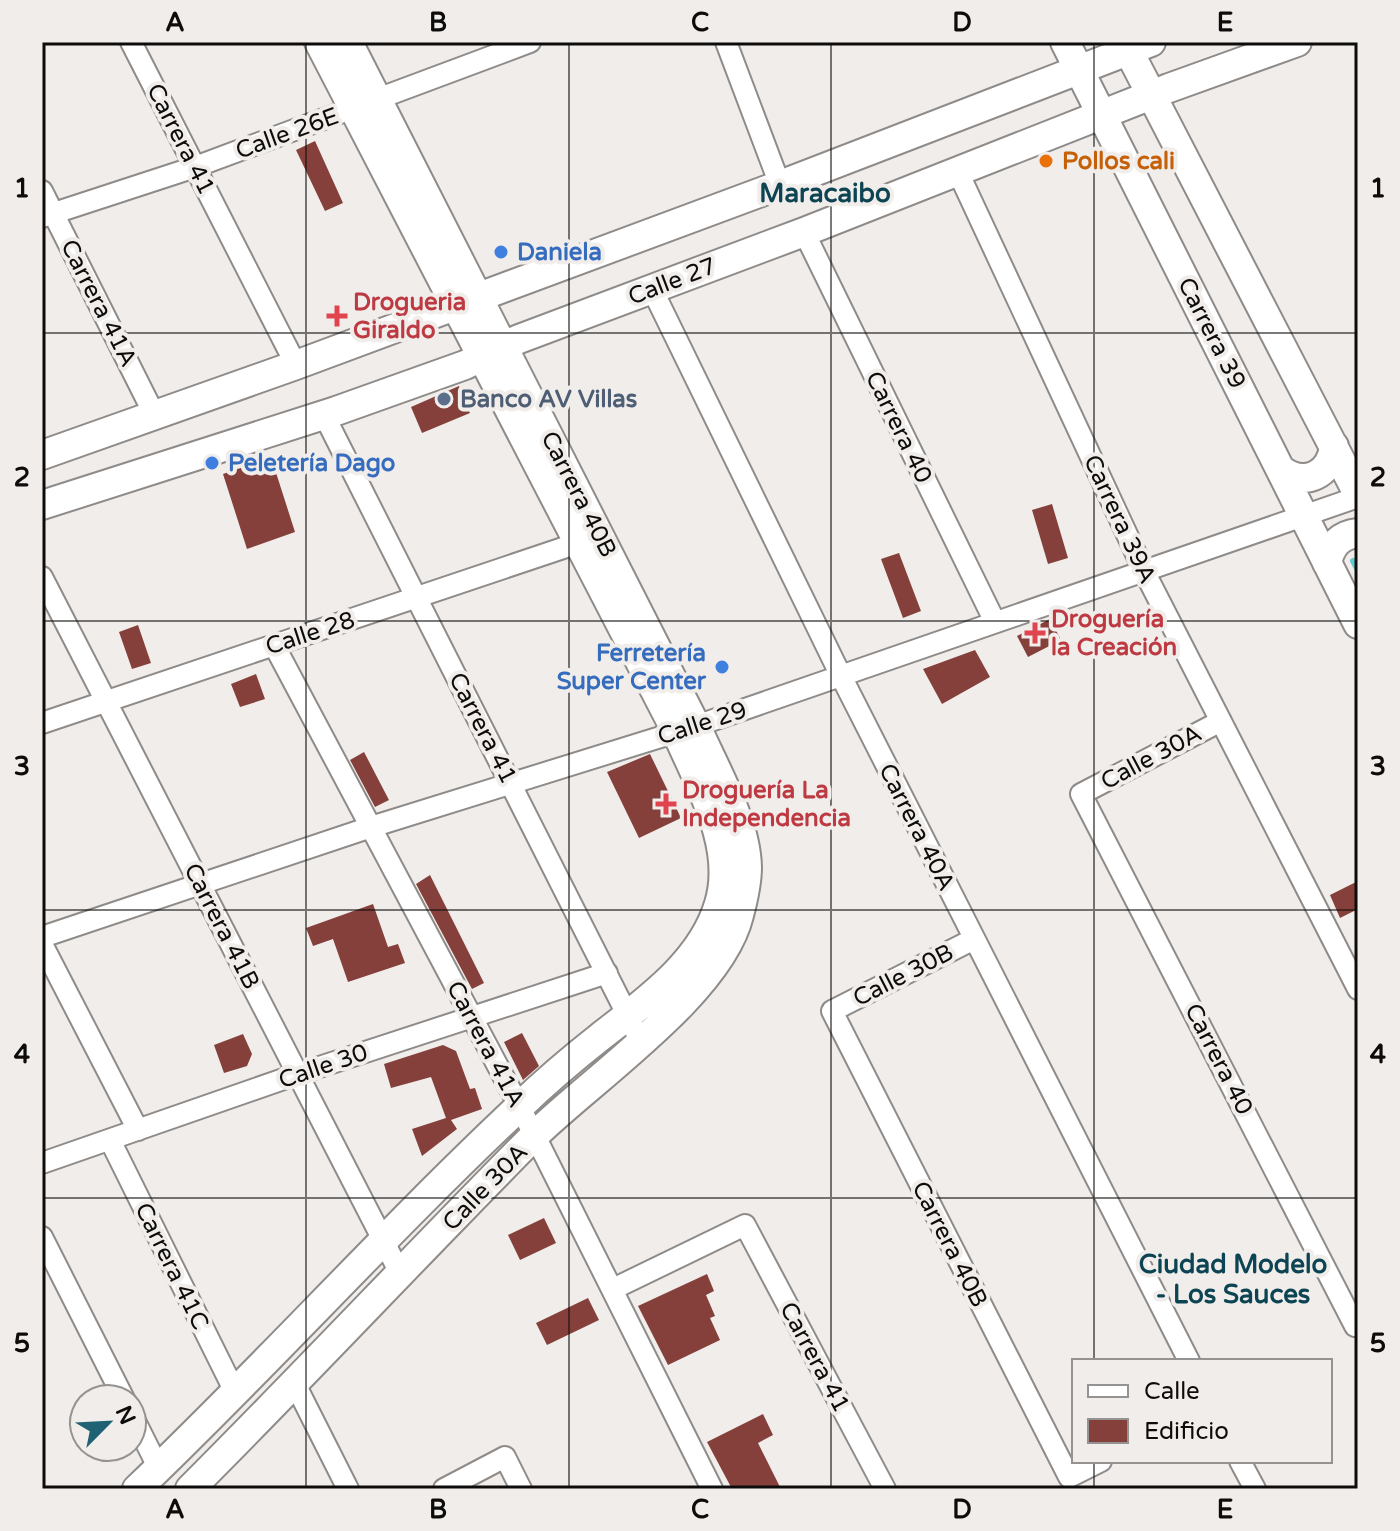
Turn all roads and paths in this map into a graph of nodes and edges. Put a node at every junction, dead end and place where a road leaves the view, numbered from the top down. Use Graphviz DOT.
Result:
graph roads {
  1 [pos="131,42"];
  2 [pos="319,42"];
  3 [pos="348,42"];
  4 [pos="530,42"];
  5 [pos="726,42"];
  6 [pos="1065,42"];
  7 [pos="1297,42"];
  8 [pos="1135,45"];
  9 [pos="1079,70"];
  10 [pos="1151,95"];
  11 [pos="367,104"];
  12 [pos="1103,115"];
  13 [pos="195,167"];
  14 [pos="958,172"];
  15 [pos="780,185"];
  16 [pos="42,191"];
  17 [pos="48,215"];
  18 [pos="804,232"];
  19 [pos="652,289"];
  20 [pos="468,301"];
  21 [pos="493,351"];
  22 [pos="296,365"];
  23 [pos="324,415"];
  24 [pos="155,416"];
  25 [pos="1334,446"];
  26 [pos="42,455"];
  27 [pos="1280,469"];
  28 [pos="1358,496"];
  29 [pos="42,505"];
  30 [pos="1304,516"];
  31 [pos="1358,533"];
  32 [pos="578,543"];
  33 [pos="1327,563"];
  34 [pos="1144,571"];
  35 [pos="42,577"];
  36 [pos="417,598"];
  37 [pos="995,622"];
  38 [pos="1358,624"];
  39 [pos="274,645"];
  40 [pos="841,676"];
  41 [pos="106,701"];
  42 [pos="1221,721"];
  43 [pos="42,723"];
  44 [pos="686,729"];
  45 [pos="510,783"];
  46 [pos="1081,794"];
  47 [pos="371,827"];
  48 [pos="736,866"];
  49 [pos="200,883"];
  50 [pos="42,937"];
  51 [pos="974,939"];
  52 [pos="42,944"];
  53 [pos="607,973"];
  54 [pos="1358,989"];
  55 [pos="832,1011"];
  56 [pos="471,1016"];
  57 [pos="628,1016"];
  58 [pos="641,1042"];
  59 [pos="298,1074"];
  60 [pos="519,1107"];
  61 [pos="138,1130"];
  62 [pos="535,1136"];
  63 [pos="110,1140"];
  64 [pos="42,1163"];
  65 [pos="42,1237"];
  66 [pos="384,1241"];
  67 [pos="401,1275"];
  68 [pos="613,1289"];
  69 [pos="1357,1325"];
  70 [pos="1188,1359"];
  71 [pos="116,1383"];
  72 [pos="295,1384"];
  73 [pos="235,1392"];
  74 [pos="148,1447"];
  75 [pos="1097,1463"];
  76 [pos="1241,1463"];
  77 [pos="159,1469"];
  78 [pos="137,1489"];
  79 [pos="190,1489"];
  80 [pos="348,1489"];
  81 [pos="444,1489"];
  82 [pos="521,1489"];
  83 [pos="712,1489"];
  84 [pos="885,1489"];
  85 [pos="1255,1489"];
  1 -- 13 [label="street, Carrera 41"];
  2 -- 11 [label="main road, Carrera 40B"];
  3 -- 11 [label="main road, Carrera 40B"];
  4 -- 11 [label="street, Calle 26E"];
  5 -- 15 [label="street"];
  6 -- 9 [label="main road, Carrera 39"];
  7 -- 10 [label="main road, Calle 27"];
  8 -- 9 [label="main road"];
  8 -- 10 [label="main road"];
  9 -- 12 [label="main road, Carrera 39"];
  9 -- 15 [label="main road"];
  10 -- 12 [label="main road, Calle 27"];
  10 -- 25 [label="main road"];
  11 -- 13 [label="street, Calle 26E"];
  11 -- 20 [label="main road, Carrera 40B"];
  12 -- 14 [label="main road, Calle 27"];
  12 -- 27 [label="main road, Carrera 39"];
  13 -- 17 [label="street, Calle 26E"];
  13 -- 22 [label="street, Carrera 41"];
  14 -- 18 [label="main road, Calle 27"];
  14 -- 34 [label="street, Carrera 39A"];
  15 -- 20 [label="main road"];
  16 -- 17 [label="street, Carrera 41A"];
  17 -- 24 [label="street, Carrera 41A"];
  18 -- 19 [label="main road, Calle 27"];
  18 -- 37 [label="street, Carrera 40"];
  19 -- 21 [label="main road, Calle 27"];
  19 -- 40 [label="street, Carrera 40A"];
  20 -- 21 [label="main road, Carrera 40B"];
  20 -- 22 [label="main road"];
  21 -- 23 [label="main road, Calle 27"];
  21 -- 32 [label="main road, Carrera 40B"];
  21 -- 44 [label="main road, Carrera 40B"];
  22 -- 24 [label="main road"];
  23 -- 29 [label="main road, Calle 27"];
  23 -- 36 [label="street, Carrera 41"];
  24 -- 26 [label="main road"];
  25 -- 27 [label="main road"];
  25 -- 28 [label="main road"];
  27 -- 30 [label="main road, Carrera 39"];
  28 -- 30 [label="street, Calle 29"];
  30 -- 33 [label="main road, Carrera 39"];
  30 -- 34 [label="street, Calle 29"];
  31 -- 33 [label="main road"];
  32 -- 36 [label="street, Calle 28"];
  32 -- 44 [label="main road, Carrera 40B"];
  33 -- 38 [label="main road, Carrera 39"];
  34 -- 37 [label="street, Calle 29"];
  34 -- 42 [label="street, Carrera 39A"];
  35 -- 41 [label="street, Carrera 41B"];
  36 -- 39 [label="street, Calle 28"];
  36 -- 45 [label="street, Carrera 41"];
  37 -- 40 [label="street, Calle 29"];
  39 -- 41 [label="street, Calle 28"];
  39 -- 47 [label="street, Carrera 41A"];
  40 -- 44 [label="street, Calle 29"];
  40 -- 51 [label="street, Carrera 40A"];
  41 -- 43 [label="street, Calle 28"];
  41 -- 49 [label="street, Carrera 41B"];
  42 -- 46 [label="street, Calle 30A"];
  42 -- 54 [label="street, Carrera 39A"];
  44 -- 45 [label="street, Calle 29"];
  44 -- 48 [label="main road, Carrera 40B"];
  45 -- 47 [label="street, Calle 29"];
  45 -- 53 [label="street, Carrera 41"];
  46 -- 69 [label="street, Carrera 40"];
  47 -- 49 [label="street, Calle 29"];
  47 -- 56 [label="street, Carrera 41A"];
  48 -- 57 [label="main road, Calle 30A"];
  48 -- 58 [label="main road, Calle 30A"];
  49 -- 50 [label="street, Calle 29"];
  49 -- 59 [label="street, Carrera 41B"];
  51 -- 55 [label="street, Calle 30B"];
  51 -- 70 [label="street, Carrera 40A"];
  52 -- 61 [label="street"];
  53 -- 56 [label="street, Calle 30"];
  53 -- 57 [label="street, Carrera 41"];
  55 -- 75 [label="street, Carrera 40B"];
  56 -- 59 [label="street, Calle 30"];
  56 -- 60 [label="street, Carrera 41A"];
  57 -- 58 [label="street, Carrera 41"];
  57 -- 60 [label="main road, Calle 30A"];
  58 -- 62 [label="main road, Calle 30A"];
  59 -- 61 [label="street, Calle 30"];
  59 -- 66 [label="street, Carrera 41B"];
  60 -- 62 [label="street, Carrera 41A"];
  60 -- 66 [label="main road, Calle 30A"];
  61 -- 63 [label="street, Calle 30"];
  62 -- 67 [label="main road, Calle 30A"];
  62 -- 68 [label="street, Carrera 41A"];
  63 -- 64 [label="street, Calle 30"];
  63 -- 73 [label="street, Carrera 41C"];
  65 -- 71 [label="street"];
  66 -- 67 [label="street, Carrera 41B"];
  66 -- 73 [label="main road, Calle 30A"];
  67 -- 72 [label="main road, Calle 30A"];
  68 -- 83 [label="street, Carrera 41A"];
  68 -- 84 [label="street, Carrera 41"];
  72 -- 79 [label="main road, Calle 30A"];
  72 -- 80 [label="street"];
  73 -- 77 [label="main road, Calle 30A"];
  74 -- 77 [label="street"];
  76 -- 85 [label="street"];
  77 -- 78 [label="main road, Calle 30A"];
  81 -- 82 [label="street"];
}
